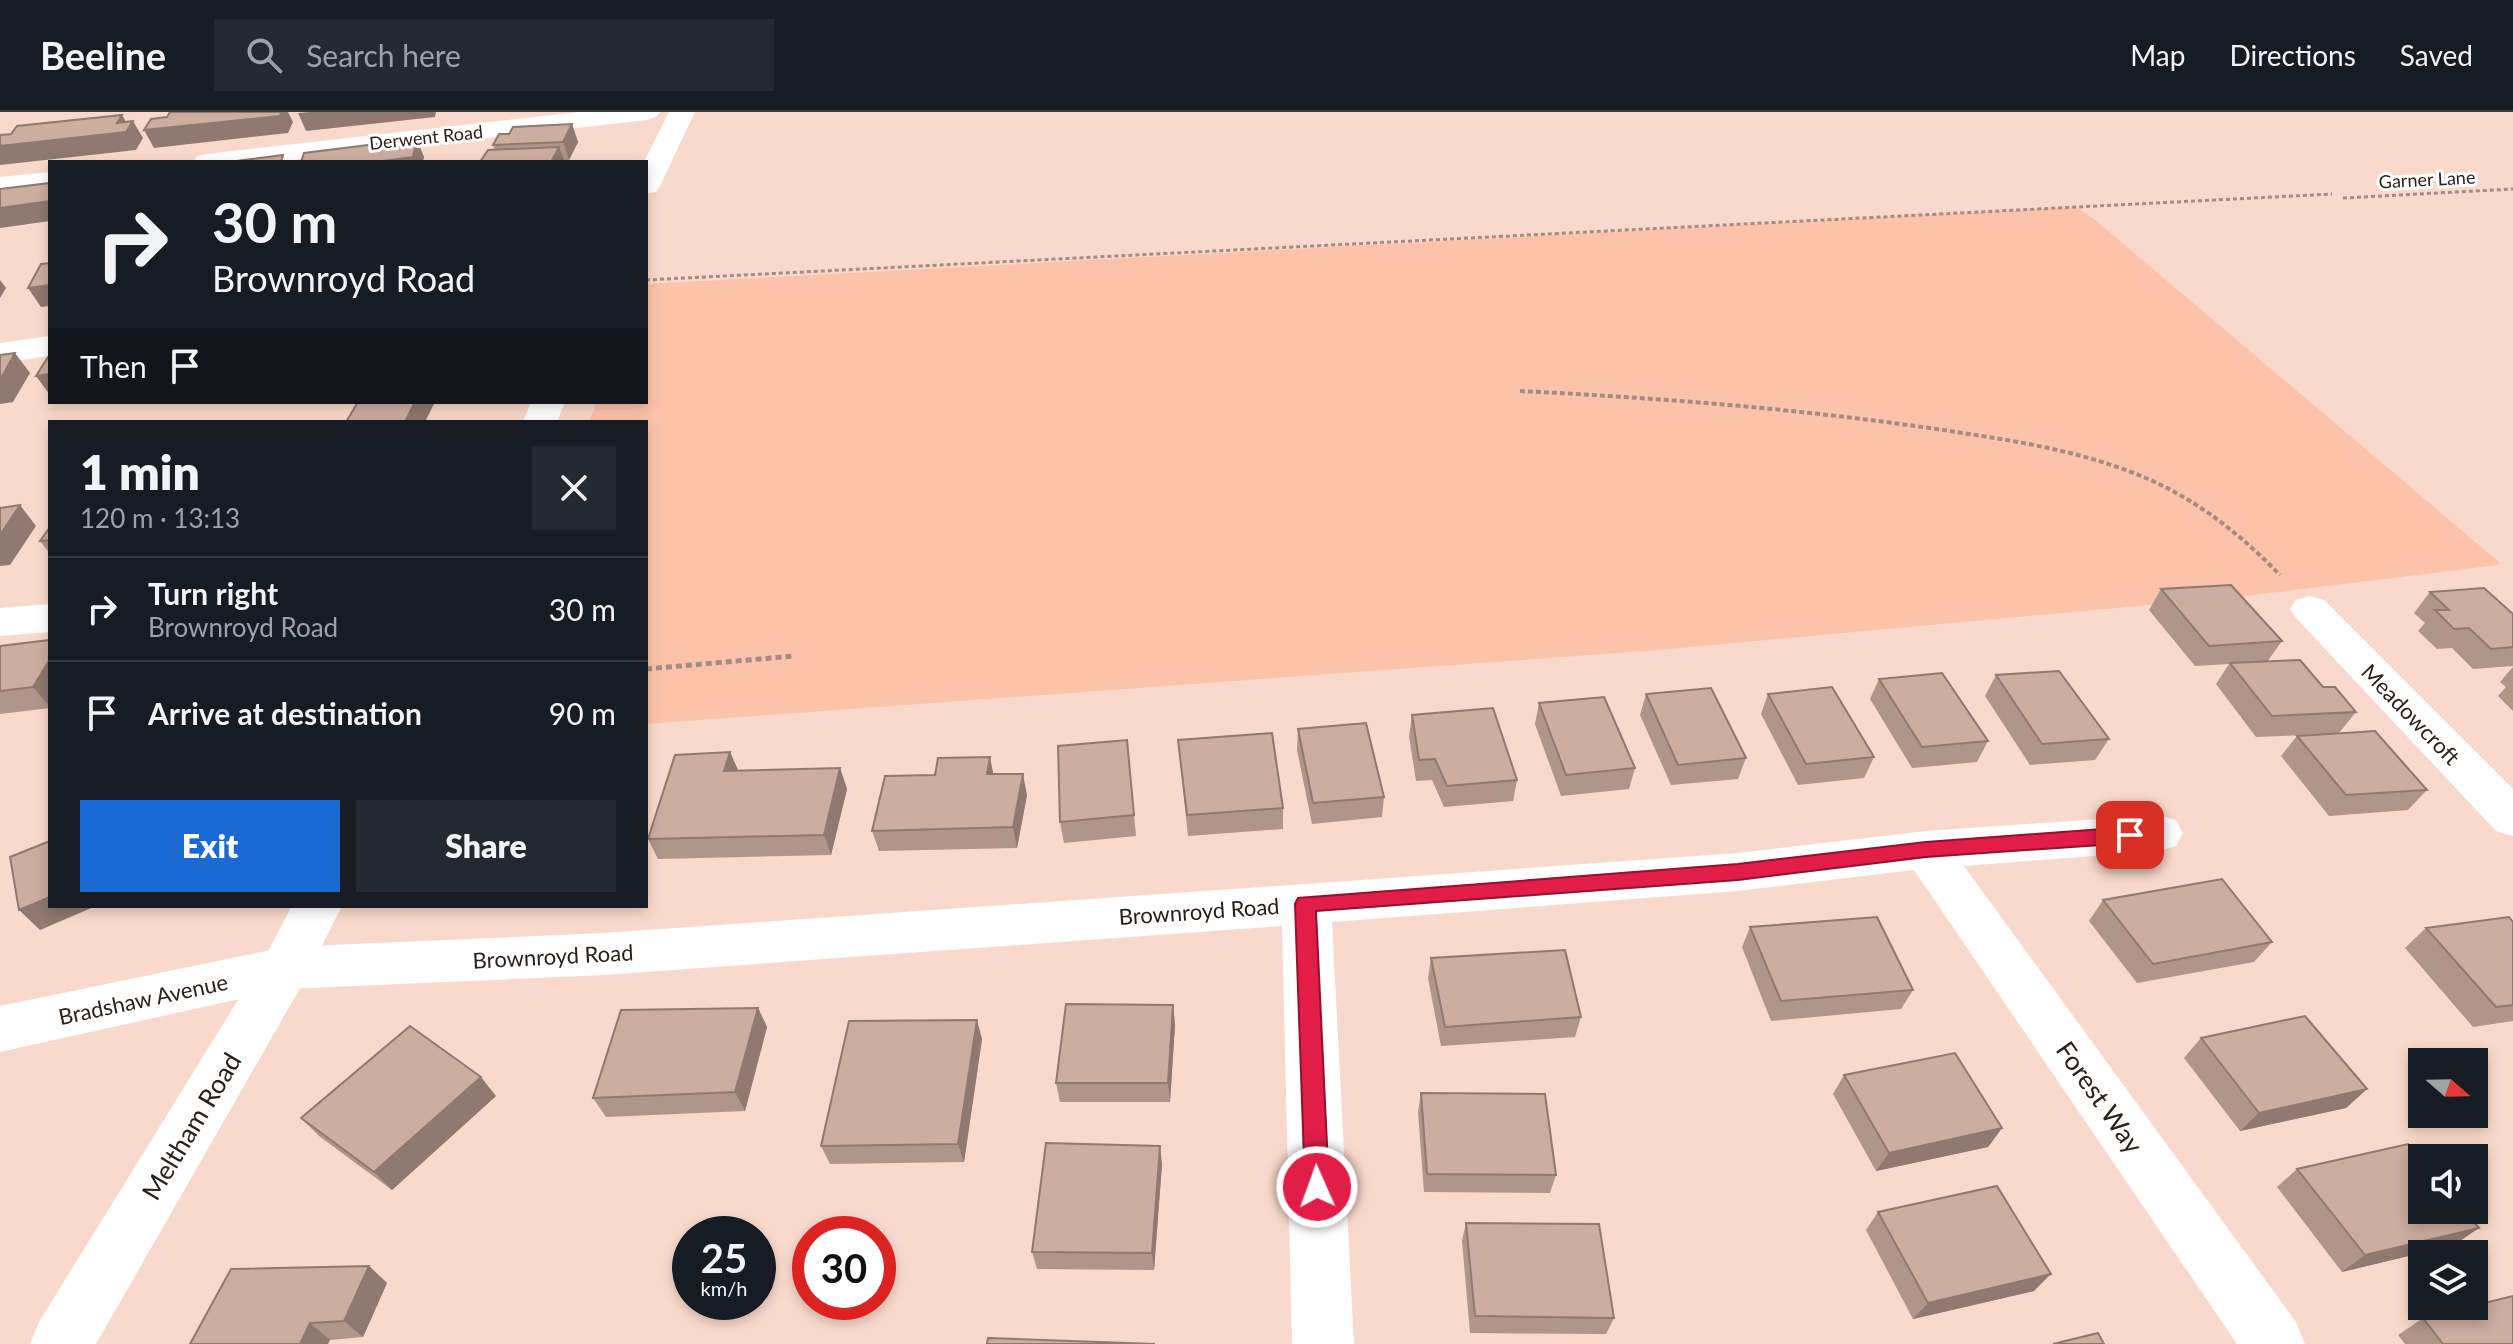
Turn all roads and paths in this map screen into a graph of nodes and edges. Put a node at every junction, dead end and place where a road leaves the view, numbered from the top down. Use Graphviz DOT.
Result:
graph roads {
  1 [pos="647,112"];
  2 [pos="682,112"];
  3 [pos="224,160"];
  4 [pos="48,180"];
  5 [pos="648,182"];
  6 [pos="0,185"];
  7 [pos="2513,189"];
  8 [pos="2332,194"];
  9 [pos="2343,198"];
  10 [pos="648,280"];
  11 [pos="48,346"];
  12 [pos="0,353"];
  13 [pos="1520,391"];
  14 [pos="2310,609"];
  15 [pos="48,618"];
  16 [pos="0,622"];
  17 [pos="794,656"];
  18 [pos="648,669"];
  19 [pos="2513,818"];
  20 [pos="2159,833"];
  21 [pos="1926,850"];
  22 [pos="1306,904"];
  23 [pos="316,908"];
  24 [pos="285,968"];
  25 [pos="0,1029"];
  26 [pos="61,1344"];
  27 [pos="1323,1344"];
  28 [pos="2274,1344"];
  1 -- 3 [label="street, Derwent Road"];
  2 -- 5 [label="street"];
  4 -- 6 [label="street"];
  7 -- 9 [label="path, Garner Lane"];
  8 -- 10 [label="path"];
  11 -- 12 [label="street"];
  13 -- 14 [label="path"];
  14 -- 19 [label="street, Meadowcroft"];
  15 -- 16 [label="street"];
  17 -- 18 [label="path"];
  20 -- 21 [label="street, Brownroyd Road"];
  21 -- 22 [label="street, Brownroyd Road"];
  21 -- 28 [label="street, Forest Way"];
  22 -- 24 [label="street, Brownroyd Road"];
  22 -- 27 [label="street"];
  23 -- 24 [label="street, Meltham Road"];
  24 -- 25 [label="street, Bradshaw Avenue"];
  24 -- 26 [label="street, Meltham Road"];
}
